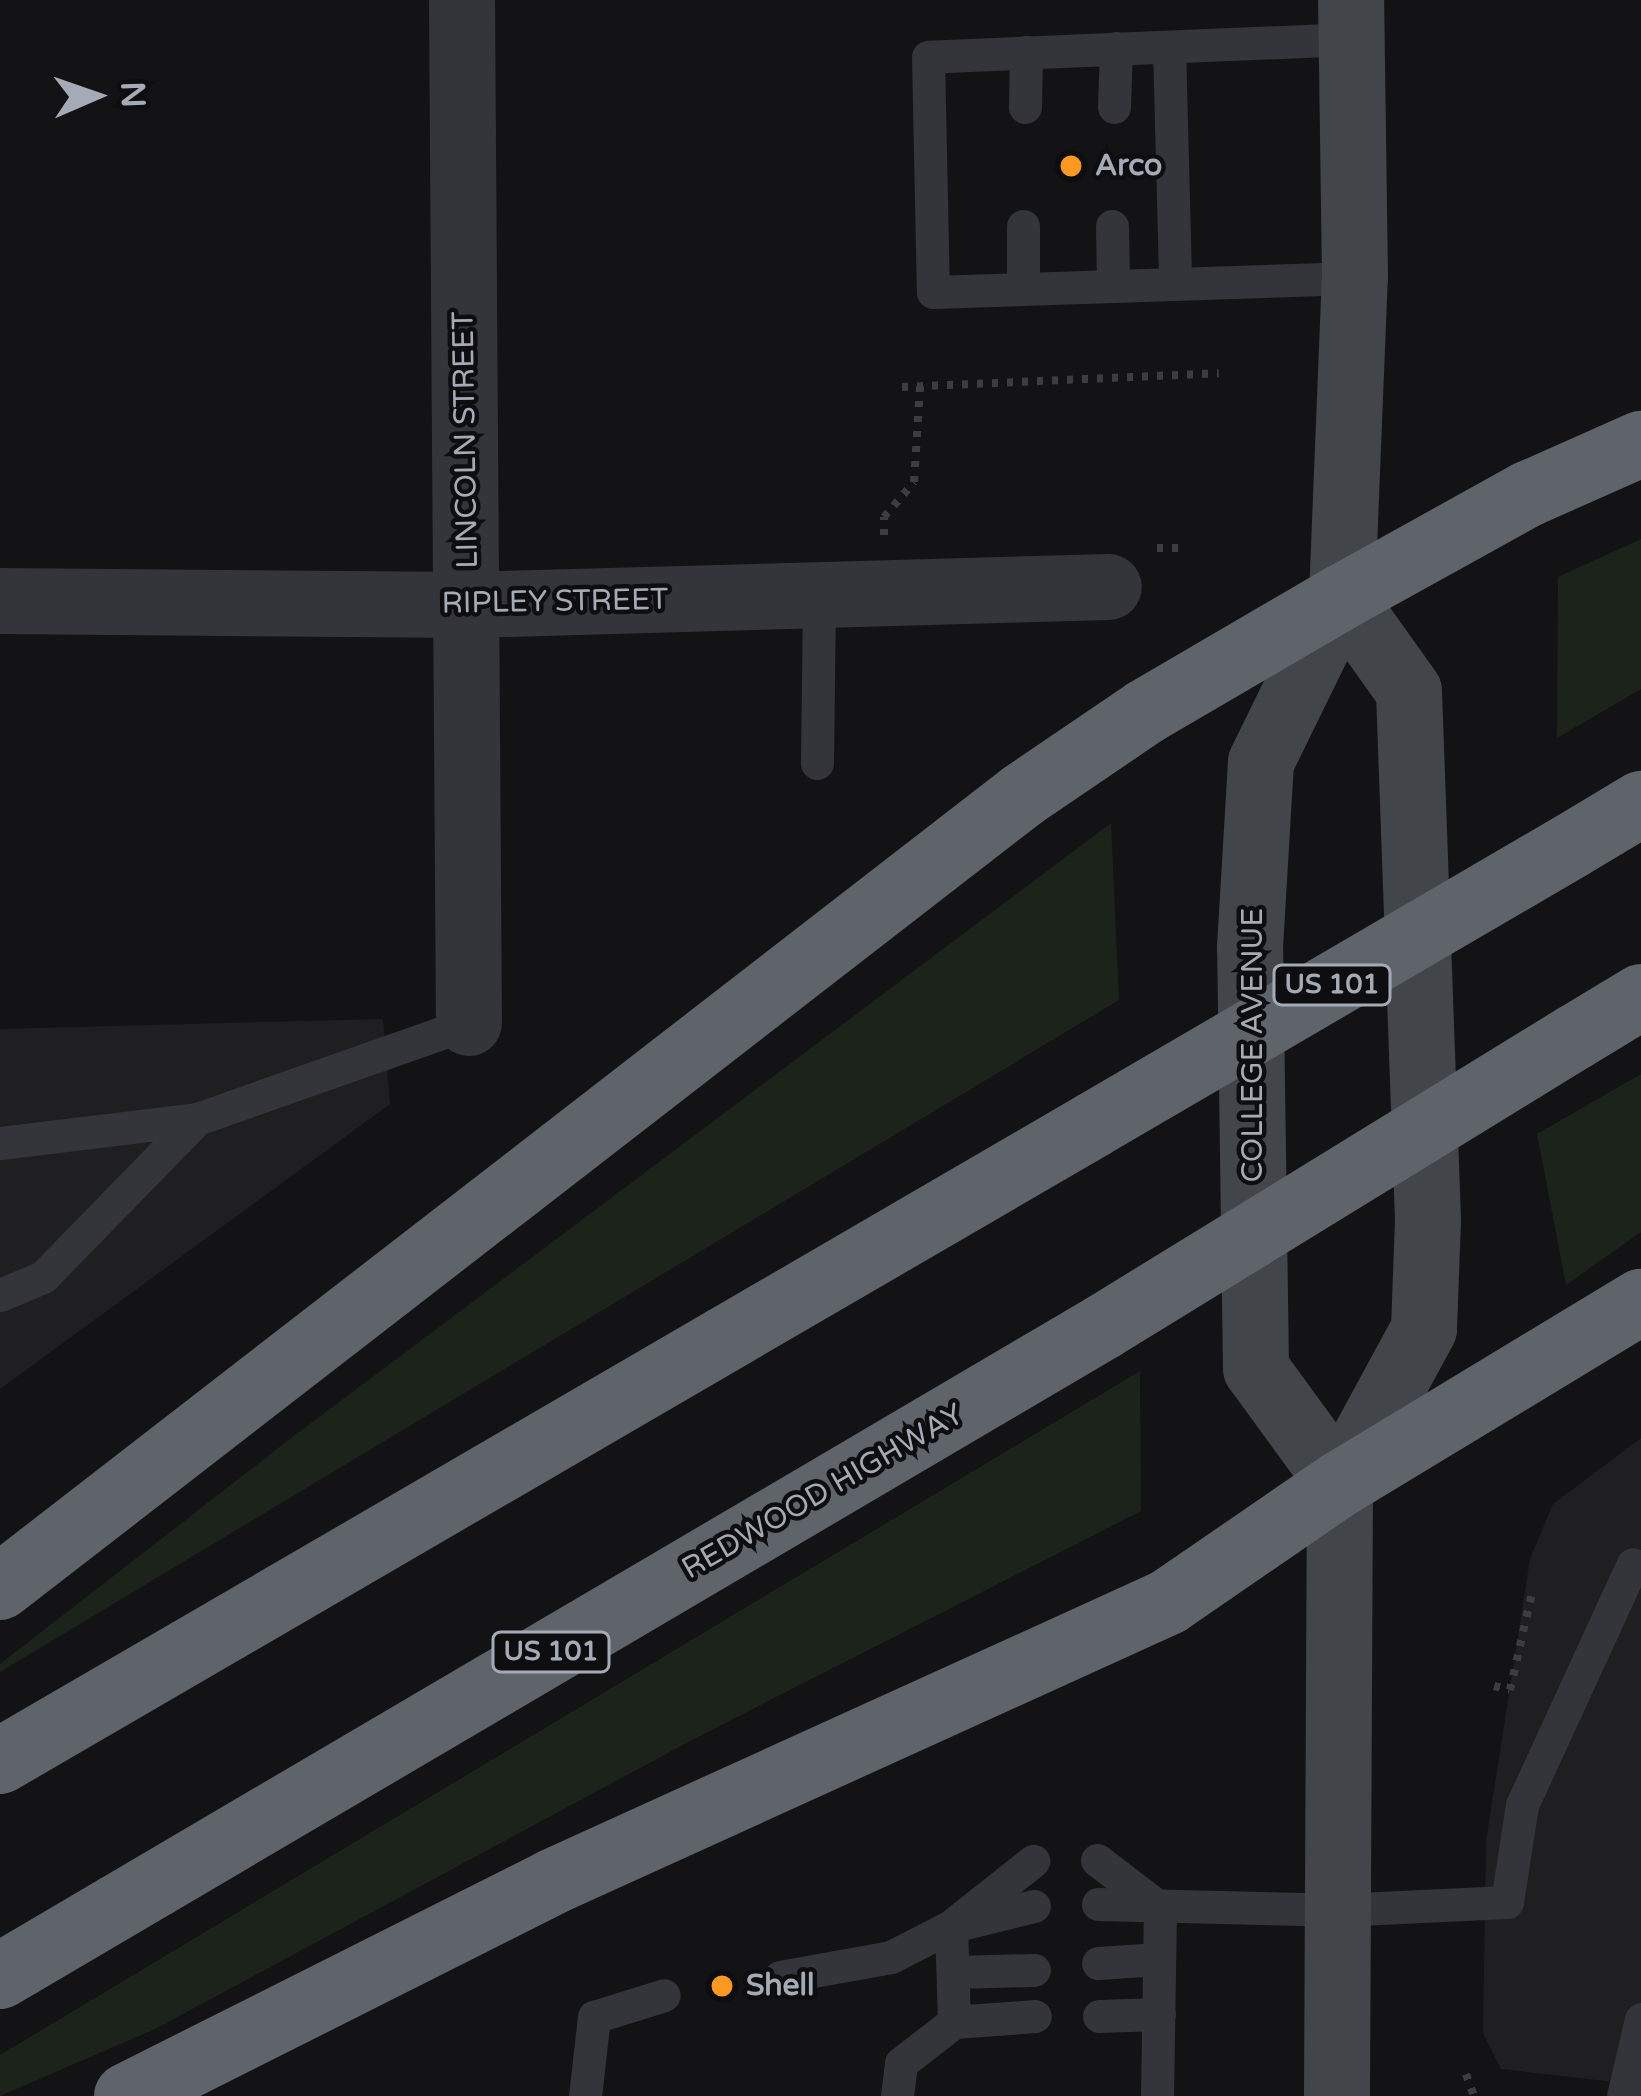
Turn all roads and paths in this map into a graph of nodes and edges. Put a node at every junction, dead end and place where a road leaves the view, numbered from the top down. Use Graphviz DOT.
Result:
graph roads {
  1 [pos="462,0"];
  2 [pos="1351,19"];
  3 [pos="1169,46"];
  4 [pos="1116,49"];
  5 [pos="1026,52"];
  6 [pos="1025,107"];
  7 [pos="1114,107"];
  8 [pos="1023,226"];
  9 [pos="1112,226"];
  10 [pos="1354,278"];
  11 [pos="1113,284"];
  12 [pos="1175,284"];
  13 [pos="1023,287"];
  14 [pos="1219,373"];
  15 [pos="920,386"];
  16 [pos="902,387"];
  17 [pos="1641,444"];
  18 [pos="1186,548"];
  19 [pos="884,553"];
  20 [pos="1124,568"];
  21 [pos="819,596"];
  22 [pos="1342,597"];
  23 [pos="0,601"];
  24 [pos="468,605"];
  25 [pos="817,763"];
  26 [pos="1641,804"];
  27 [pos="1641,997"];
  28 [pos="470,1023"];
  29 [pos="197,1119"];
  30 [pos="0,1143"];
  31 [pos="0,1295"];
  32 [pos="1641,1302"];
  33 [pos="1340,1484"];
  34 [pos="1634,1564"];
  35 [pos="0,1587"];
  36 [pos="1532,1588"];
  37 [pos="1494,1686"];
  38 [pos="0,1762"];
  39 [pos="1097,1860"];
  40 [pos="1033,1861"];
  41 [pos="1098,1904"];
  42 [pos="1034,1906"];
  43 [pos="1160,1908"];
  44 [pos="1337,1910"];
  45 [pos="951,1926"];
  46 [pos="1159,1959"];
  47 [pos="1098,1964"];
  48 [pos="1034,1970"];
  49 [pos="955,1972"];
  50 [pos="0,1976"];
  51 [pos="780,1977"];
  52 [pos="664,1995"];
  53 [pos="1159,2014"];
  54 [pos="1035,2016"];
  55 [pos="1099,2016"];
  56 [pos="1641,2019"];
  57 [pos="953,2022"];
  58 [pos="1466,2074"];
  59 [pos="127,2096"];
  60 [pos="585,2096"];
  61 [pos="897,2096"];
  62 [pos="1157,2096"];
  63 [pos="1337,2096"];
  64 [pos="1474,2096"];
  65 [pos="1623,2096"];
  1 -- 24 [label="street, LINCOLN STREET"];
  2 -- 3 [label="lane"];
  2 -- 10 [label="main road, COLLEGE AVENUE"];
  3 -- 4 [label="lane"];
  3 -- 12 [label="lane"];
  4 -- 5 [label="lane"];
  4 -- 7 [label="lane"];
  5 -- 6 [label="lane"];
  5 -- 13 [label="lane"];
  8 -- 13 [label="lane"];
  9 -- 11 [label="lane"];
  10 -- 12 [label="lane"];
  10 -- 22 [label="main road, COLLEGE AVENUE"];
  11 -- 12 [label="lane"];
  11 -- 13 [label="lane"];
  14 -- 15 [label="path"];
  15 -- 16 [label="path"];
  15 -- 19 [label="path"];
  17 -- 22 [label="highway"];
  18 -- 20 [label="path"];
  20 -- 21 [label="street, RIPLEY STREET"];
  21 -- 24 [label="street, RIPLEY STREET"];
  21 -- 25 [label="lane"];
  22 -- 33 [label="main road"];
  22 -- 33 [label="main road, COLLEGE AVENUE"];
  22 -- 35 [label="highway"];
  23 -- 24 [label="street, RIPLEY STREET"];
  24 -- 28 [label="street, LINCOLN STREET"];
  26 -- 38 [label="highway, US 101, bridge"];
  27 -- 50 [label="highway, REDWOOD HIGHWAY / US 101, bridge"];
  28 -- 29 [label="lane"];
  29 -- 30 [label="lane"];
  29 -- 31 [label="lane"];
  32 -- 33 [label="highway"];
  33 -- 44 [label="main road"];
  33 -- 59 [label="highway"];
  34 -- 44 [label="lane"];
  36 -- 37 [label="path"];
  39 -- 43 [label="lane"];
  40 -- 45 [label="lane"];
  41 -- 43 [label="lane"];
  42 -- 45 [label="lane"];
  43 -- 44 [label="lane"];
  43 -- 46 [label="lane"];
  44 -- 63 [label="main road"];
  45 -- 49 [label="lane"];
  45 -- 51 [label="lane"];
  46 -- 47 [label="lane"];
  46 -- 53 [label="lane"];
  48 -- 49 [label="lane"];
  49 -- 57 [label="lane"];
  52 -- 60 [label="lane"];
  53 -- 55 [label="lane"];
  53 -- 62 [label="lane"];
  54 -- 57 [label="lane"];
  56 -- 65 [label="lane"];
  57 -- 61 [label="lane"];
  58 -- 64 [label="path"];
}
